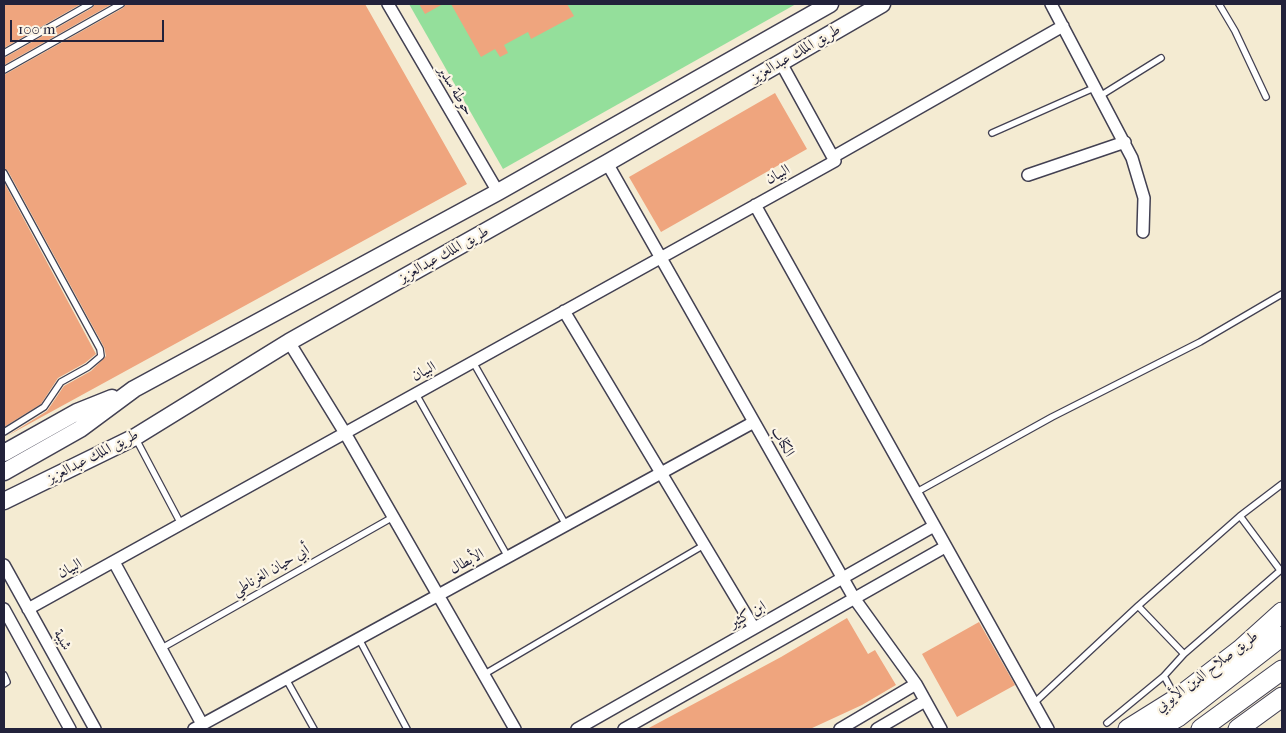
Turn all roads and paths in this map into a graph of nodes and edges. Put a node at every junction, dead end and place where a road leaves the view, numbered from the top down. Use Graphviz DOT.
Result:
graph roads {
  1 [pos="90,4"];
  2 [pos="121,4"];
  3 [pos="388,4"];
  4 [pos="830,4"];
  5 [pos="882,4"];
  6 [pos="1051,4"];
  7 [pos="1218,4"];
  8 [pos="1063,26"];
  9 [pos="4,53"];
  10 [pos="1161,58"];
  11 [pos="780,63"];
  12 [pos="4,70"];
  13 [pos="1098,91"];
  14 [pos="1266,97"];
  15 [pos="992,133"];
  16 [pos="1125,142"];
  17 [pos="834,159"];
  18 [pos="606,163"];
  19 [pos="4,173"];
  20 [pos="1028,175"];
  21 [pos="498,192"];
  22 [pos="756,205"];
  23 [pos="1143,232"];
  24 [pos="661,257"];
  25 [pos="1282,294"];
  26 [pos="564,311"];
  27 [pos="289,342"];
  28 [pos="473,362"];
  29 [pos="134,389"];
  30 [pos="416,394"];
  31 [pos="754,422"];
  32 [pos="4,432"];
  33 [pos="345,433"];
  34 [pos="136,437"];
  35 [pos="4,453"];
  36 [pos="4,472"];
  37 [pos="661,473"];
  38 [pos="1282,484"];
  39 [pos="915,492"];
  40 [pos="4,501"];
  41 [pos="4,510"];
  42 [pos="1240,516"];
  43 [pos="393,517"];
  44 [pos="181,524"];
  45 [pos="566,525"];
  46 [pos="934,526"];
  47 [pos="704,545"];
  48 [pos="945,547"];
  49 [pos="508,557"];
  50 [pos="114,562"];
  51 [pos="4,565"];
  52 [pos="1281,570"];
  53 [pos="843,578"];
  54 [pos="437,596"];
  55 [pos="854,598"];
  56 [pos="1138,606"];
  57 [pos="28,609"];
  58 [pos="1282,612"];
  59 [pos="6,617"];
  60 [pos="754,628"];
  61 [pos="1282,636"];
  62 [pos="359,639"];
  63 [pos="162,648"];
  64 [pos="1184,654"];
  65 [pos="1282,670"];
  66 [pos="4,675"];
  67 [pos="484,675"];
  68 [pos="1164,676"];
  69 [pos="286,679"];
  70 [pos="4,684"];
  71 [pos="916,684"];
  72 [pos="1282,697"];
  73 [pos="1176,699"];
  74 [pos="924,701"];
  75 [pos="1034,704"];
  76 [pos="1107,723"];
  77 [pos="198,727"];
  78 [pos="70,729"];
  79 [pos="95,729"];
  80 [pos="314,729"];
  81 [pos="407,729"];
  82 [pos="515,729"];
  83 [pos="576,729"];
  84 [pos="624,729"];
  85 [pos="840,729"];
  86 [pos="877,729"];
  87 [pos="941,729"];
  88 [pos="1048,729"];
  89 [pos="1128,729"];
  90 [pos="1157,729"];
  91 [pos="1201,729"];
  92 [pos="1238,729"];
  1 -- 9 [label="lane"];
  2 -- 12 [label="lane"];
  3 -- 21 [label="street, حوطة سدير"];
  4 -- 21 [label="main road, طريق الملك عبدالعزيز"];
  5 -- 11 [label="main road, طريق الملك عبدالعزيز"];
  6 -- 8 [label="street"];
  7 -- 14 [label="lane"];
  8 -- 13 [label="street"];
  8 -- 17 [label="street, البيان"];
  10 -- 13 [label="lane"];
  11 -- 17 [label="street"];
  11 -- 18 [label="main road, طريق الملك عبدالعزيز"];
  13 -- 15 [label="lane"];
  13 -- 16 [label="street"];
  16 -- 20 [label="street"];
  16 -- 23 [label="street"];
  17 -- 22 [label="street, البيان"];
  18 -- 24 [label="street, الكتاب"];
  18 -- 27 [label="main road, طريق الملك عبدالعزيز"];
  19 -- 32 [label="lane"];
  21 -- 29 [label="main road, طريق الملك عبدالعزيز"];
  22 -- 24 [label="street, البيان"];
  22 -- 39 [label="street"];
  24 -- 26 [label="street, البيان"];
  24 -- 31 [label="street, الكتاب"];
  25 -- 39 [label="lane"];
  26 -- 28 [label="street, البيان"];
  26 -- 37 [label="street"];
  27 -- 33 [label="street"];
  27 -- 34 [label="main road, طريق الملك عبدالعزيز"];
  28 -- 30 [label="street, البيان"];
  28 -- 45 [label="lane"];
  29 -- 35 [label="main road"];
  29 -- 36 [label="main road, طريق الملك عبدالعزيز"];
  30 -- 33 [label="street, البيان"];
  30 -- 49 [label="lane"];
  31 -- 37 [label="street, الأبطال"];
  31 -- 53 [label="street, الكتاب"];
  33 -- 43 [label="street"];
  33 -- 44 [label="street, البيان"];
  34 -- 40 [label="main road, طريق الملك عبدالعزيز"];
  34 -- 41 [label="main road"];
  34 -- 44 [label="lane"];
  37 -- 45 [label="street, الأبطال"];
  37 -- 47 [label="street"];
  38 -- 42 [label="lane"];
  39 -- 46 [label="street"];
  42 -- 52 [label="lane"];
  42 -- 56 [label="lane"];
  43 -- 54 [label="street"];
  43 -- 63 [label="lane, أبي حيان الغرناطي"];
  44 -- 50 [label="street, البيان"];
  45 -- 49 [label="street, الأبطال"];
  46 -- 48 [label="street"];
  46 -- 53 [label="street, ابن كثير"];
  47 -- 60 [label="street"];
  47 -- 67 [label="lane"];
  48 -- 55 [label="street"];
  48 -- 75 [label="street"];
  49 -- 54 [label="street, الأبطال"];
  50 -- 57 [label="street, البيان"];
  50 -- 63 [label="street"];
  51 -- 57 [label="street, شيبة"];
  52 -- 64 [label="lane"];
  53 -- 55 [label="street, الكتاب"];
  53 -- 60 [label="street, ابن كثير"];
  54 -- 62 [label="street, الأبطال"];
  54 -- 67 [label="street"];
  55 -- 71 [label="street, الكتاب"];
  55 -- 84 [label="street"];
  56 -- 64 [label="lane"];
  56 -- 75 [label="lane"];
  57 -- 79 [label="street, شيبة"];
  58 -- 73 [label="main road, طريق صلاح الدين الأيوبي"];
  59 -- 78 [label="street"];
  60 -- 83 [label="street, ابن كثير"];
  61 -- 90 [label="main road"];
  62 -- 69 [label="street, الأبطال"];
  62 -- 81 [label="lane"];
  63 -- 77 [label="street"];
  64 -- 68 [label="lane"];
  65 -- 91 [label="main road"];
  66 -- 70 [label="lane"];
  67 -- 82 [label="street"];
  68 -- 73 [label="lane"];
  68 -- 76 [label="lane"];
  69 -- 77 [label="street, الأبطال"];
  69 -- 80 [label="lane"];
  71 -- 74 [label="street, الكتاب"];
  71 -- 85 [label="street"];
  72 -- 92 [label="main road"];
  73 -- 89 [label="main road, طريق صلاح الدين الأيوبي"];
  74 -- 86 [label="street"];
  74 -- 87 [label="street, الكتاب"];
  75 -- 88 [label="street"];
}
